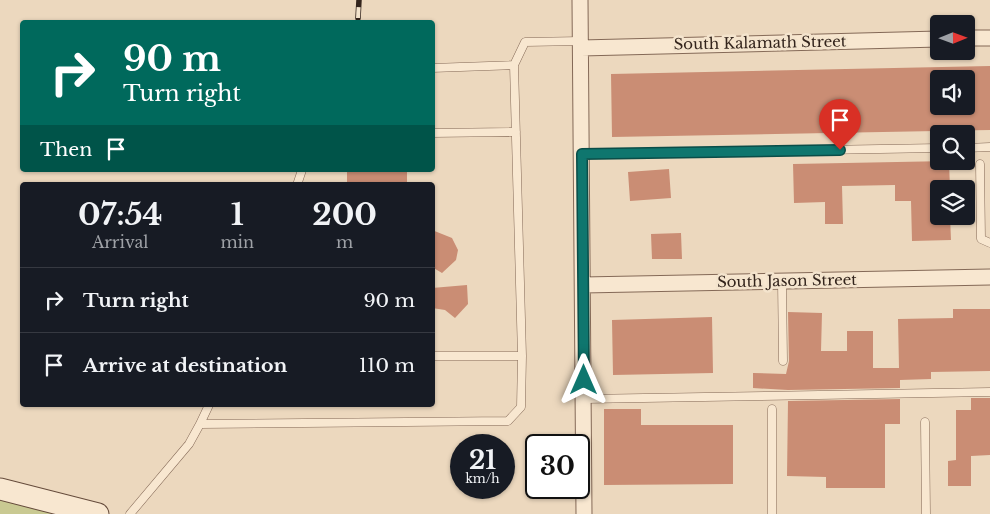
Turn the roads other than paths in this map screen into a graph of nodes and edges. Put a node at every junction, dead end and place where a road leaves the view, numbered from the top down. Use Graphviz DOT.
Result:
graph roads {
  1 [pos="580,0"];
  2 [pos="975,38"];
  3 [pos="990,38"];
  4 [pos="930,39"];
  5 [pos="581,44"];
  6 [pos="514,65"];
  7 [pos="435,68"];
  8 [pos="516,132"];
  9 [pos="435,133"];
  10 [pos="990,147"];
  11 [pos="930,148"];
  12 [pos="975,148"];
  13 [pos="582,154"];
  14 [pos="980,164"];
  15 [pos="990,243"];
  16 [pos="990,277"];
  17 [pos="782,281"];
  18 [pos="583,285"];
  19 [pos="435,356"];
  20 [pos="522,356"];
  21 [pos="782,360"];
  22 [pos="990,392"];
  23 [pos="584,399"];
  24 [pos="208,407"];
  25 [pos="772,409"];
  26 [pos="925,422"];
  27 [pos="200,424"];
  28 [pos="0,489"];
  29 [pos="98,514"];
  30 [pos="130,514"];
  31 [pos="584,514"];
  32 [pos="772,514"];
  33 [pos="926,514"];
  1 -- 5 [label="street"];
  2 -- 3 [label="street"];
  4 -- 5 [label="street, South Kalamath Street"];
  5 -- 6 [label="lane"];
  5 -- 13 [label="street"];
  6 -- 7 [label="lane"];
  6 -- 8 [label="lane"];
  8 -- 9 [label="lane"];
  8 -- 20 [label="lane"];
  10 -- 12 [label="lane"];
  11 -- 13 [label="lane"];
  13 -- 18 [label="street"];
  14 -- 15 [label="lane"];
  16 -- 17 [label="street, South Jason Street"];
  17 -- 18 [label="street, South Jason Street"];
  17 -- 21 [label="lane"];
  18 -- 23 [label="street"];
  19 -- 20 [label="lane"];
  20 -- 27 [label="lane"];
  22 -- 23 [label="lane"];
  23 -- 31 [label="street"];
  24 -- 27 [label="lane"];
  25 -- 32 [label="lane"];
  26 -- 33 [label="lane"];
  27 -- 30 [label="lane"];
  28 -- 29 [label="street"];
}
